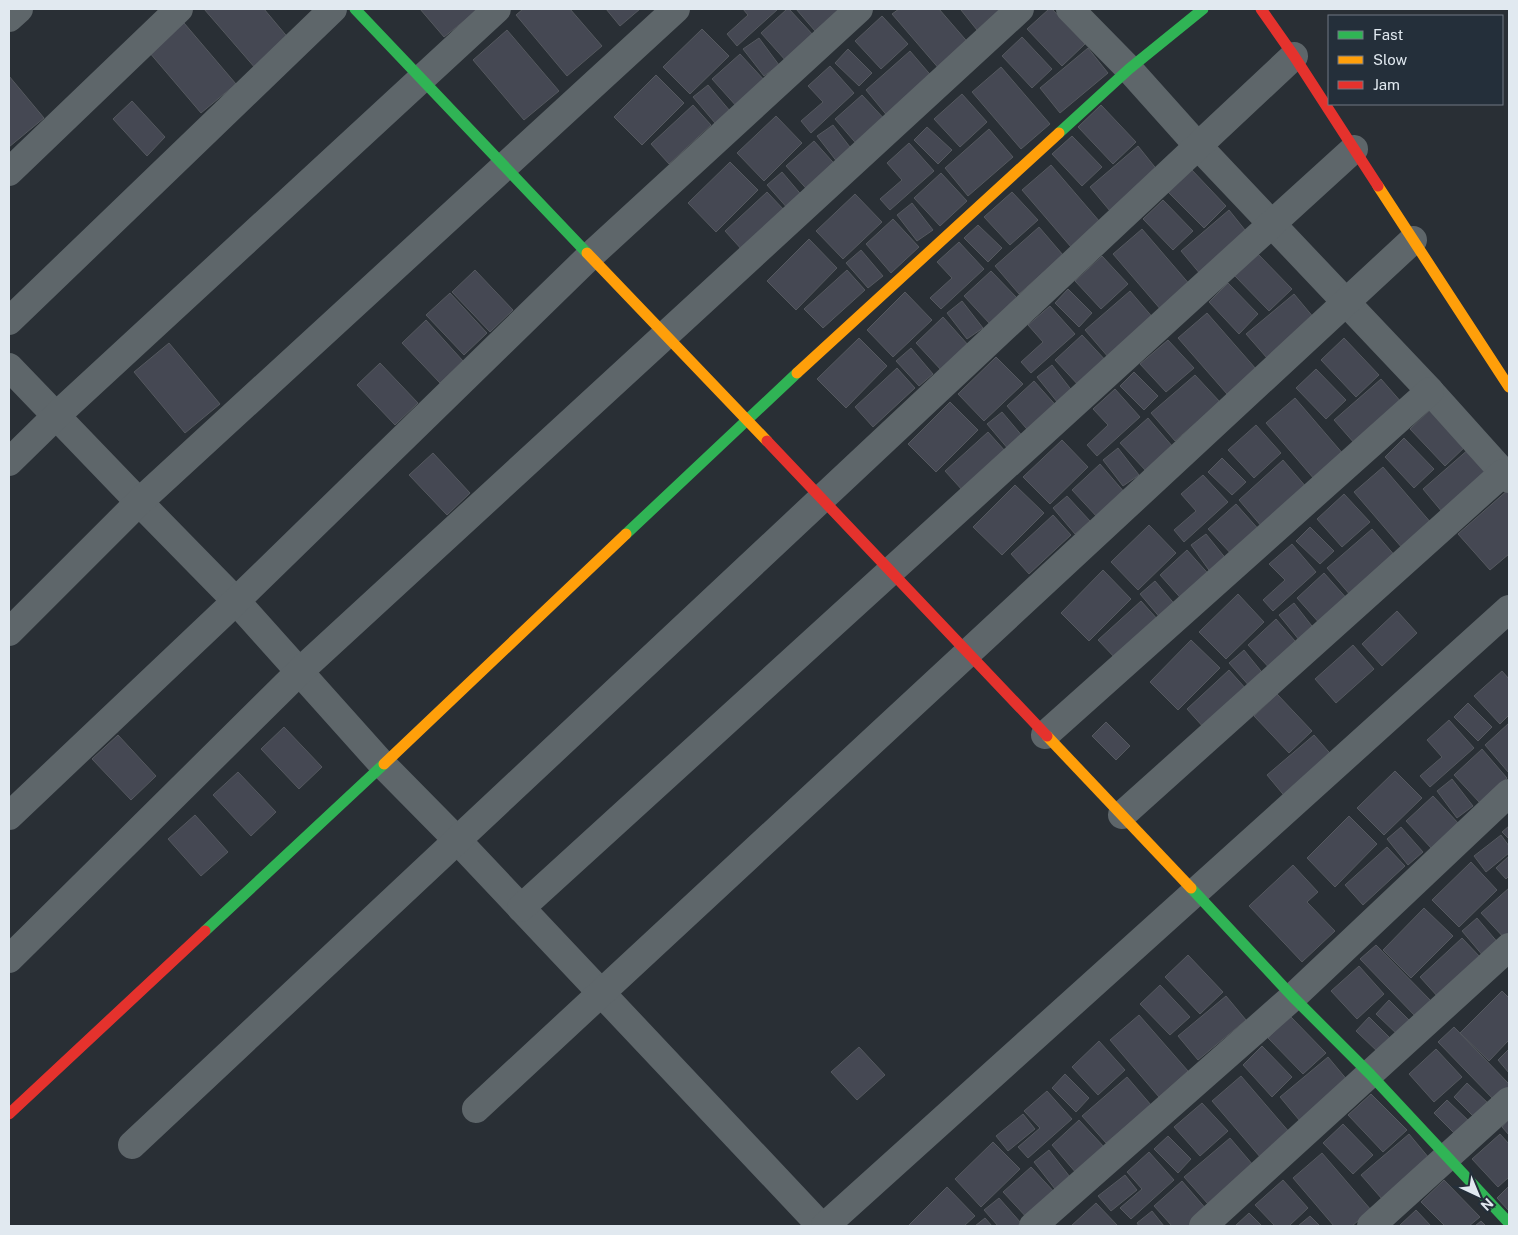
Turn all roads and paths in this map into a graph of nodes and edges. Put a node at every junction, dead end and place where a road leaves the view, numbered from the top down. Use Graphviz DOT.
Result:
graph roads {
  1 [pos="19,9"];
  2 [pos="179,9"];
  3 [pos="332,9"];
  4 [pos="355,9"];
  5 [pos="497,9"];
  6 [pos="676,9"];
  7 [pos="859,9"];
  8 [pos="1020,9"];
  9 [pos="1070,9"];
  10 [pos="1203,9"];
  11 [pos="1261,9"];
  12 [pos="9,18"];
  13 [pos="1294,56"];
  14 [pos="1129,69"];
  15 [pos="421,79"];
  16 [pos="1198,146"];
  17 [pos="1354,149"];
  18 [pos="504,166"];
  19 [pos="9,172"];
  20 [pos="1272,224"];
  21 [pos="1413,240"];
  22 [pos="590,256"];
  23 [pos="1346,302"];
  24 [pos="9,321"];
  25 [pos="665,335"];
  26 [pos="9,367"];
  27 [pos="1509,387"];
  28 [pos="1430,391"];
  29 [pos="56,415"];
  30 [pos="746,420"];
  31 [pos="9,462"];
  32 [pos="1506,476"];
  33 [pos="821,499"];
  34 [pos="139,502"];
  35 [pos="890,572"];
  36 [pos="236,601"];
  37 [pos="1509,609"];
  38 [pos="9,632"];
  39 [pos="967,653"];
  40 [pos="299,672"];
  41 [pos="1046,735"];
  42 [pos="383,765"];
  43 [pos="1509,793"];
  44 [pos="1122,815"];
  45 [pos="9,816"];
  46 [pos="457,840"];
  47 [pos="1195,892"];
  48 [pos="521,908"];
  49 [pos="1509,946"];
  50 [pos="9,959"];
  51 [pos="601,993"];
  52 [pos="1293,997"];
  53 [pos="1370,1074"];
  54 [pos="1509,1101"];
  55 [pos="476,1108"];
  56 [pos="9,1114"];
  57 [pos="132,1145"];
  58 [pos="1448,1157"];
  59 [pos="1509,1224"];
  60 [pos="821,1226"];
  61 [pos="825,1226"];
  62 [pos="1033,1226"];
  63 [pos="1203,1226"];
  64 [pos="1372,1226"];
  1 -- 12 [label="street"];
  2 -- 19 [label="street"];
  3 -- 24 [label="street"];
  4 -- 15 [label="street"];
  5 -- 15 [label="street"];
  6 -- 18 [label="street"];
  7 -- 22 [label="street"];
  8 -- 25 [label="street"];
  9 -- 14 [label="street"];
  10 -- 14 [label="street"];
  11 -- 13 [label="street"];
  13 -- 16 [label="street"];
  13 -- 17 [label="street"];
  14 -- 16 [label="street"];
  14 -- 30 [label="street"];
  15 -- 18 [label="street"];
  15 -- 29 [label="street"];
  16 -- 20 [label="street"];
  16 -- 33 [label="street"];
  17 -- 20 [label="street"];
  17 -- 21 [label="street"];
  18 -- 22 [label="street"];
  18 -- 34 [label="street"];
  20 -- 23 [label="street"];
  20 -- 35 [label="street"];
  21 -- 23 [label="street"];
  21 -- 27 [label="street"];
  22 -- 25 [label="street"];
  22 -- 36 [label="street"];
  23 -- 28 [label="street"];
  23 -- 39 [label="street"];
  25 -- 30 [label="street"];
  25 -- 40 [label="street"];
  26 -- 29 [label="street"];
  28 -- 32 [label="street"];
  28 -- 41 [label="street"];
  29 -- 31 [label="street"];
  29 -- 34 [label="street"];
  30 -- 33 [label="street"];
  30 -- 42 [label="street"];
  32 -- 44 [label="street"];
  33 -- 35 [label="street"];
  33 -- 46 [label="street"];
  34 -- 36 [label="street"];
  34 -- 38 [label="street"];
  35 -- 39 [label="street"];
  35 -- 48 [label="street"];
  36 -- 40 [label="street"];
  36 -- 45 [label="street"];
  37 -- 47 [label="street"];
  39 -- 41 [label="street"];
  39 -- 51 [label="street"];
  40 -- 42 [label="street"];
  40 -- 50 [label="street"];
  41 -- 44 [label="street"];
  42 -- 46 [label="street"];
  42 -- 56 [label="street"];
  43 -- 52 [label="street"];
  44 -- 47 [label="street"];
  46 -- 48 [label="street"];
  46 -- 57 [label="street"];
  47 -- 52 [label="street"];
  47 -- 61 [label="street"];
  48 -- 51 [label="street"];
  49 -- 53 [label="street"];
  51 -- 55 [label="street"];
  51 -- 60 [label="street"];
  52 -- 53 [label="street"];
  52 -- 62 [label="street"];
  53 -- 58 [label="street"];
  53 -- 63 [label="street"];
  54 -- 58 [label="street"];
  58 -- 59 [label="street"];
  58 -- 64 [label="street"];
}
